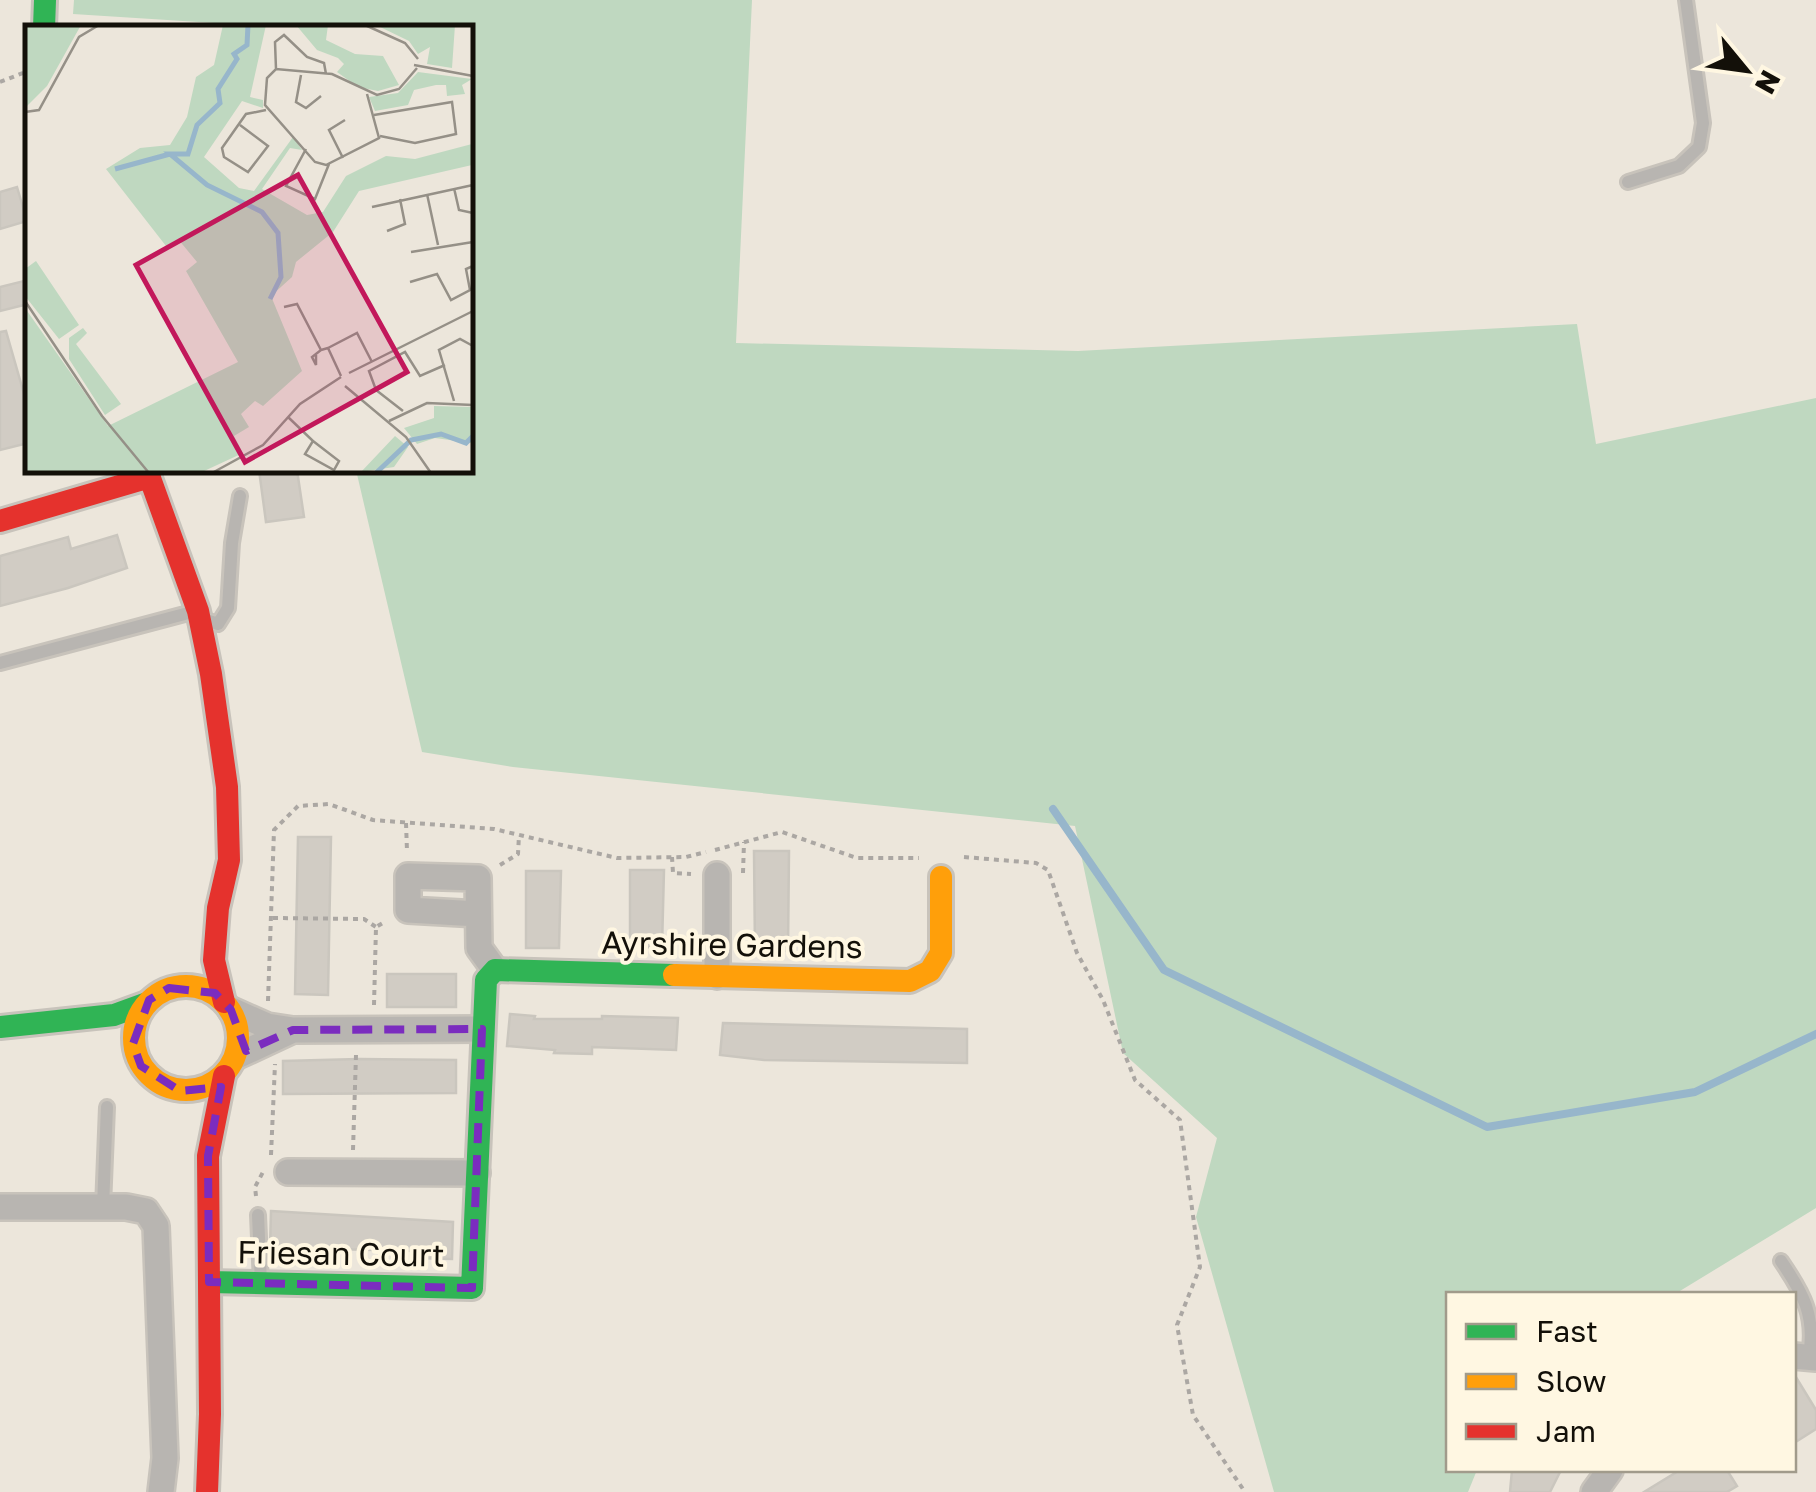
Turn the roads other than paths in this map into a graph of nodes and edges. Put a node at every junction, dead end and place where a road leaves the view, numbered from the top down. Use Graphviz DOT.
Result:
graph roads {
  1 [pos="45,0"];
  2 [pos="1686,0"];
  3 [pos="44,25"];
  4 [pos="1628,182"];
  5 [pos="148,474"];
  6 [pos="240,496"];
  7 [pos="0,521"];
  8 [pos="199,615"];
  9 [pos="0,663"];
  10 [pos="716,875"];
  11 [pos="941,876"];
  12 [pos="218,908"];
  13 [pos="478,914"];
  14 [pos="495,970"];
  15 [pos="717,976"];
  16 [pos="169,988"];
  17 [pos="147,1004"];
  18 [pos="228,1006"];
  19 [pos="72,1021"];
  20 [pos="0,1027"];
  21 [pos="482,1029"];
  22 [pos="294,1030"];
  23 [pos="141,1066"];
  24 [pos="230,1066"];
  25 [pos="163,1085"];
  26 [pos="108,1107"];
  27 [pos="208,1156"];
  28 [pos="288,1172"];
  29 [pos="477,1172"];
  30 [pos="0,1207"];
  31 [pos="102,1207"];
  32 [pos="258,1215"];
  33 [pos="1780,1261"];
  34 [pos="209,1282"];
  35 [pos="261,1284"];
  36 [pos="1806,1356"];
  37 [pos="160,1492"];
  38 [pos="207,1492"];
  1 -- 3 [label="street"];
  2 -- 4 [label="lane"];
  5 -- 7 [label="street"];
  5 -- 8 [label="street"];
  6 -- 8 [label="lane"];
  8 -- 9 [label="lane"];
  8 -- 12 [label="street"];
  10 -- 15 [label="street"];
  11 -- 15 [label="street, Ayrshire Gardens"];
  12 -- 16 [label="street"];
  12 -- 18 [label="street"];
  13 -- 13 [label="street"];
  13 -- 14 [label="street"];
  14 -- 15 [label="street, Ayrshire Gardens"];
  14 -- 21 [label="street"];
  16 -- 17 [label="street"];
  16 -- 18 [label="street"];
  17 -- 19 [label="street"];
  17 -- 23 [label="street"];
  18 -- 22 [label="street"];
  18 -- 24 [label="street"];
  19 -- 20 [label="street"];
  19 -- 23 [label="street"];
  21 -- 22 [label="street"];
  21 -- 29 [label="street"];
  22 -- 24 [label="street"];
  23 -- 25 [label="street"];
  24 -- 25 [label="street"];
  24 -- 27 [label="street"];
  25 -- 27 [label="street"];
  26 -- 31 [label="lane"];
  27 -- 34 [label="street"];
  28 -- 29 [label="street"];
  29 -- 35 [label="street, Friesan Court"];
  30 -- 31 [label="street"];
  31 -- 37 [label="street"];
  32 -- 35 [label="lane"];
  33 -- 36 [label="lane"];
  34 -- 35 [label="street, Friesan Court"];
  34 -- 38 [label="street"];
}
